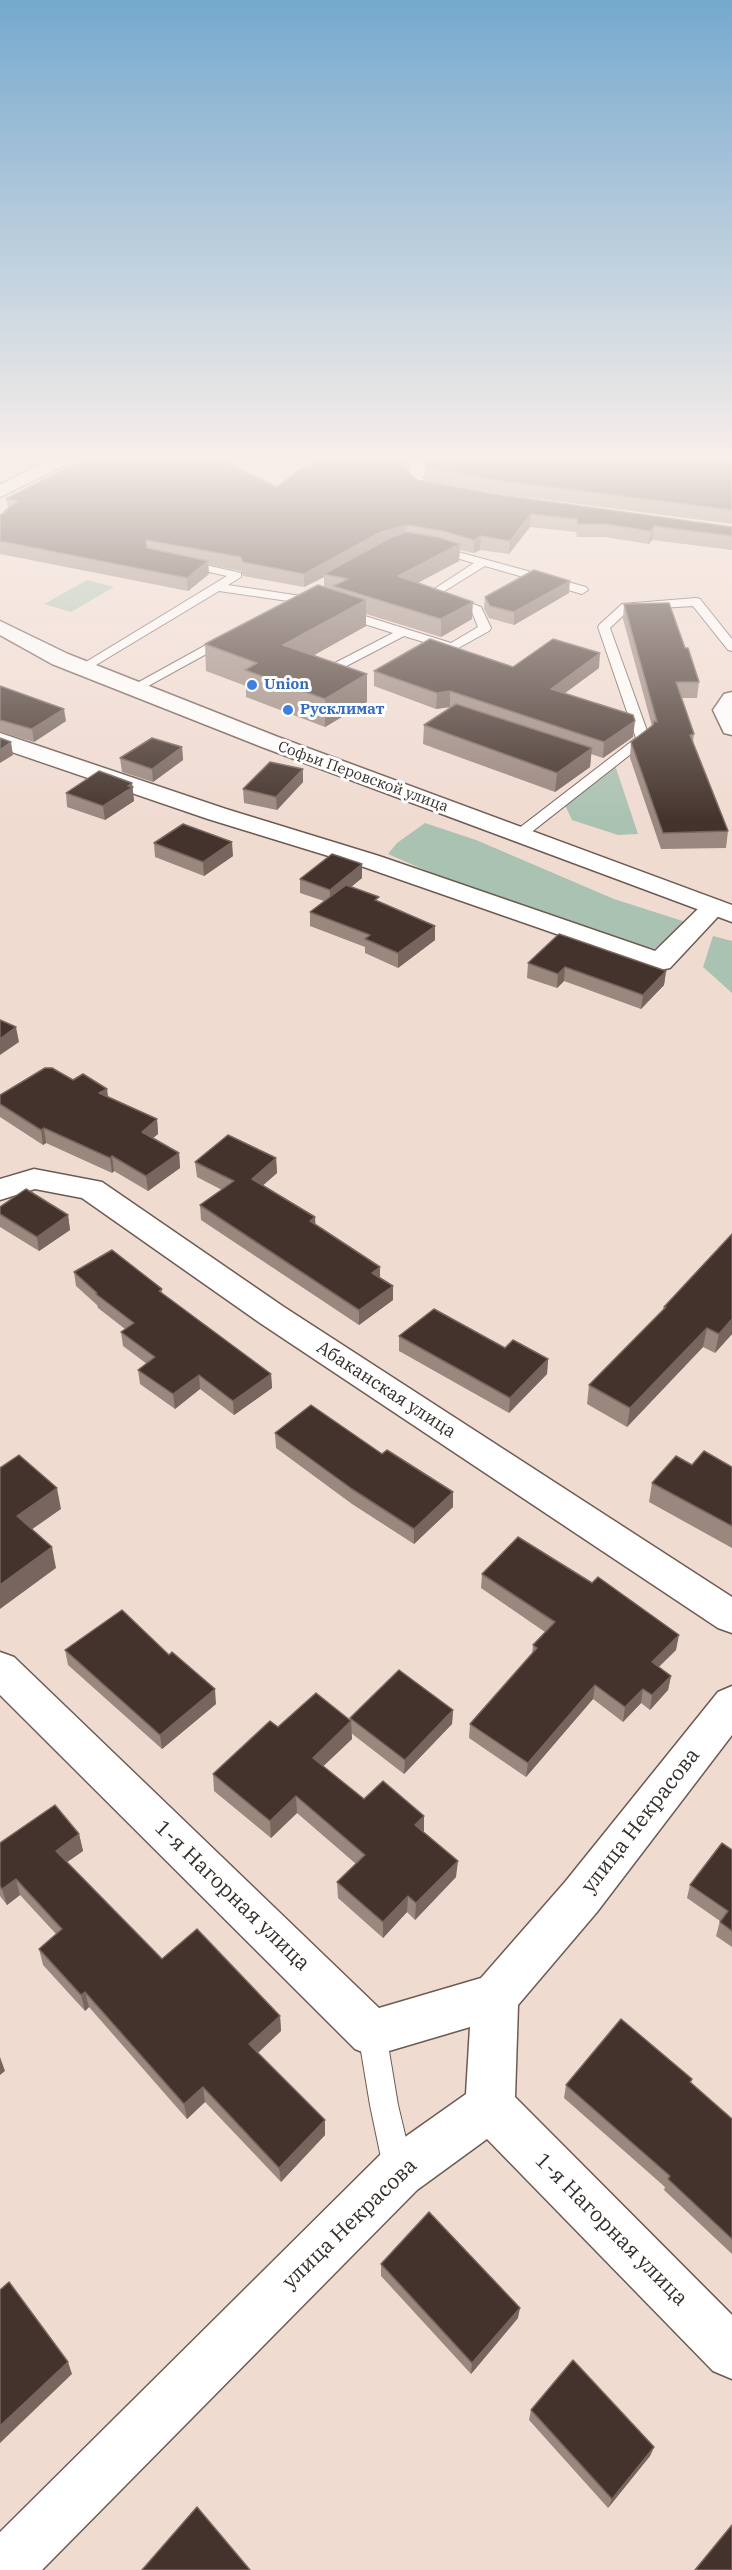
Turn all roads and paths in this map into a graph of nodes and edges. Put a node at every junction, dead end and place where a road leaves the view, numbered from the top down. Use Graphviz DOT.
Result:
graph roads {
  1 [pos="229,580"];
  2 [pos="456,580"];
  3 [pos="544,580"];
  4 [pos="217,587"];
  5 [pos="316,588"];
  6 [pos="582,590"];
  7 [pos="297,599"];
  8 [pos="277,610"];
  9 [pos="0,627"];
  10 [pos="236,632"];
  11 [pos="403,632"];
  12 [pos="453,647"];
  13 [pos="732,647"];
  14 [pos="473,654"];
  15 [pos="82,668"];
  16 [pos="333,669"];
  17 [pos="134,688"];
  18 [pos="732,699"];
  19 [pos="732,728"];
  20 [pos="0,740"];
  21 [pos="519,835"];
  22 [pos="723,910"];
  23 [pos="0,1190"];
  24 [pos="732,1617"];
  25 [pos="0,1669"];
  26 [pos="732,1704"];
  27 [pos="495,1997"];
  28 [pos="372,2033"];
  29 [pos="490,2107"];
  30 [pos="399,2172"];
  31 [pos="732,2352"];
  32 [pos="2,2570"];
  1 -- 4 [label="lane"];
  2 -- 12 [label="lane"];
  3 -- 6 [label="lane"];
  4 -- 7 [label="lane"];
  4 -- 15 [label="lane"];
  5 -- 7 [label="lane"];
  7 -- 8 [label="lane"];
  7 -- 11 [label="lane"];
  9 -- 15 [label="street, Софьи Перовской улица"];
  10 -- 17 [label="lane"];
  11 -- 12 [label="lane"];
  11 -- 16 [label="lane"];
  12 -- 14 [label="lane"];
  13 -- 21 [label="lane"];
  15 -- 17 [label="street, Софьи Перовской улица"];
  17 -- 21 [label="street, Софьи Перовской улица"];
  18 -- 19 [label="street"];
  20 -- 22 [label="street"];
  21 -- 22 [label="street, Софьи Перовской улица"];
  23 -- 24 [label="street, Абаканская улица"];
  25 -- 28 [label="street, 1-я Нагорная улица"];
  26 -- 27 [label="street, улица Некрасова"];
  27 -- 28 [label="street"];
  27 -- 29 [label="street"];
  28 -- 30 [label="lane"];
  29 -- 30 [label="street, улица Некрасова"];
  29 -- 31 [label="street, 1-я Нагорная улица"];
  30 -- 32 [label="street, улица Некрасова"];
}
